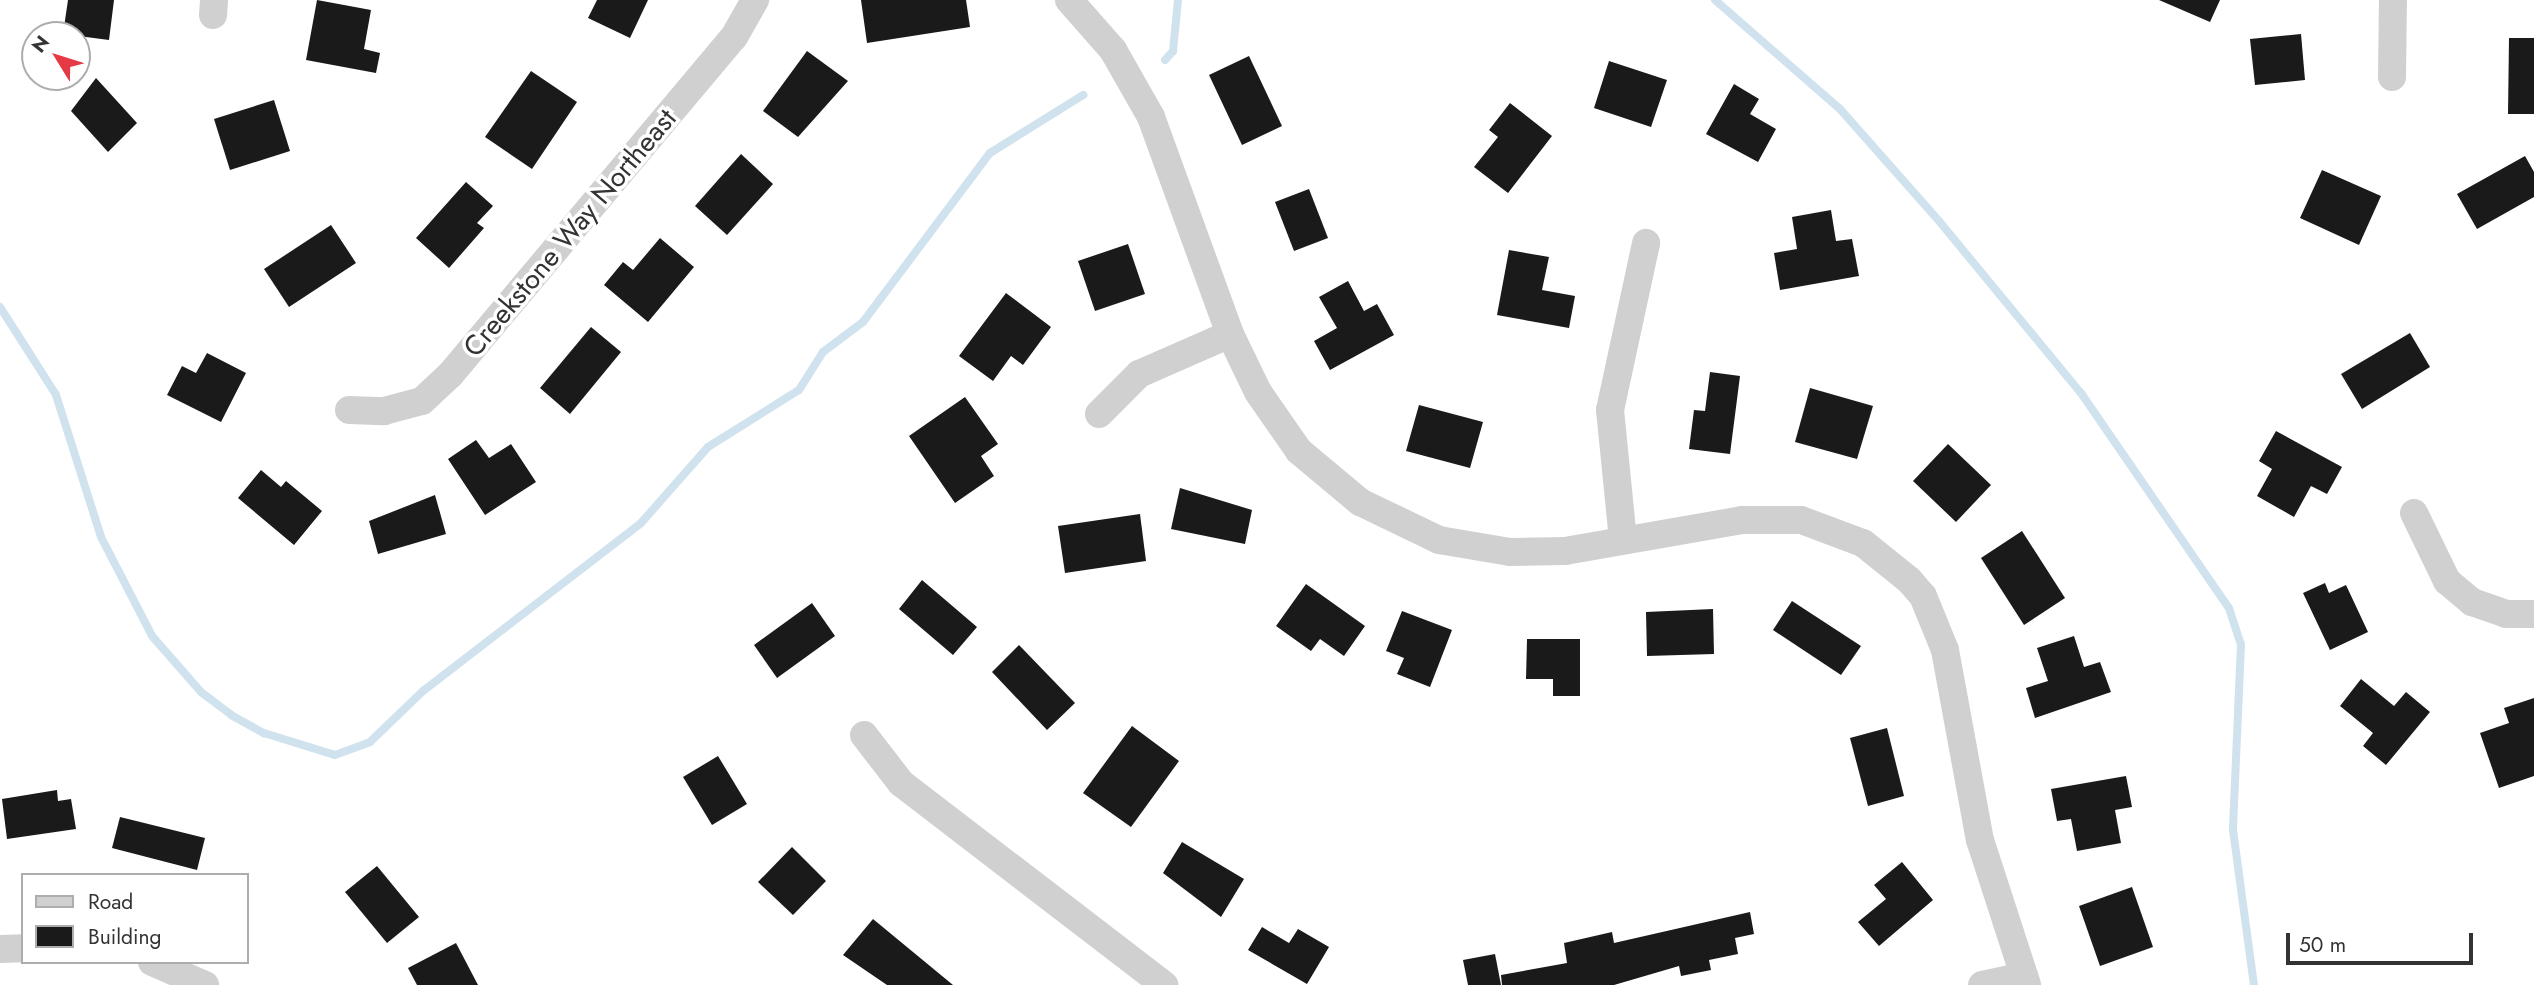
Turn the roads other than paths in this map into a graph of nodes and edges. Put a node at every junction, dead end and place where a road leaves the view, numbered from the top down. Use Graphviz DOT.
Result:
graph roads {
  1 [pos="755,0"];
  2 [pos="1069,0"];
  3 [pos="2393,0"];
  4 [pos="2392,77"];
  5 [pos="1646,243"];
  6 [pos="1230,334"];
  7 [pos="349,410"];
  8 [pos="1099,414"];
  9 [pos="2414,513"];
  10 [pos="1623,540"];
  11 [pos="2534,614"];
  12 [pos="864,735"];
  13 [pos="21,948"];
  14 [pos="0,949"];
  15 [pos="157,964"];
  16 [pos="2025,981"];
  17 [pos="205,985"];
  18 [pos="1164,985"];
  19 [pos="1982,985"];
  1 -- 7 [label="street, Creekstone Way Northeast"];
  2 -- 6 [label="street"];
  3 -- 4 [label="street"];
  5 -- 10 [label="street"];
  6 -- 8 [label="street"];
  6 -- 10 [label="street"];
  9 -- 11 [label="street"];
  10 -- 16 [label="street"];
  12 -- 18 [label="street"];
  13 -- 14 [label="street"];
  15 -- 17 [label="street"];
  16 -- 19 [label="street"];
}
